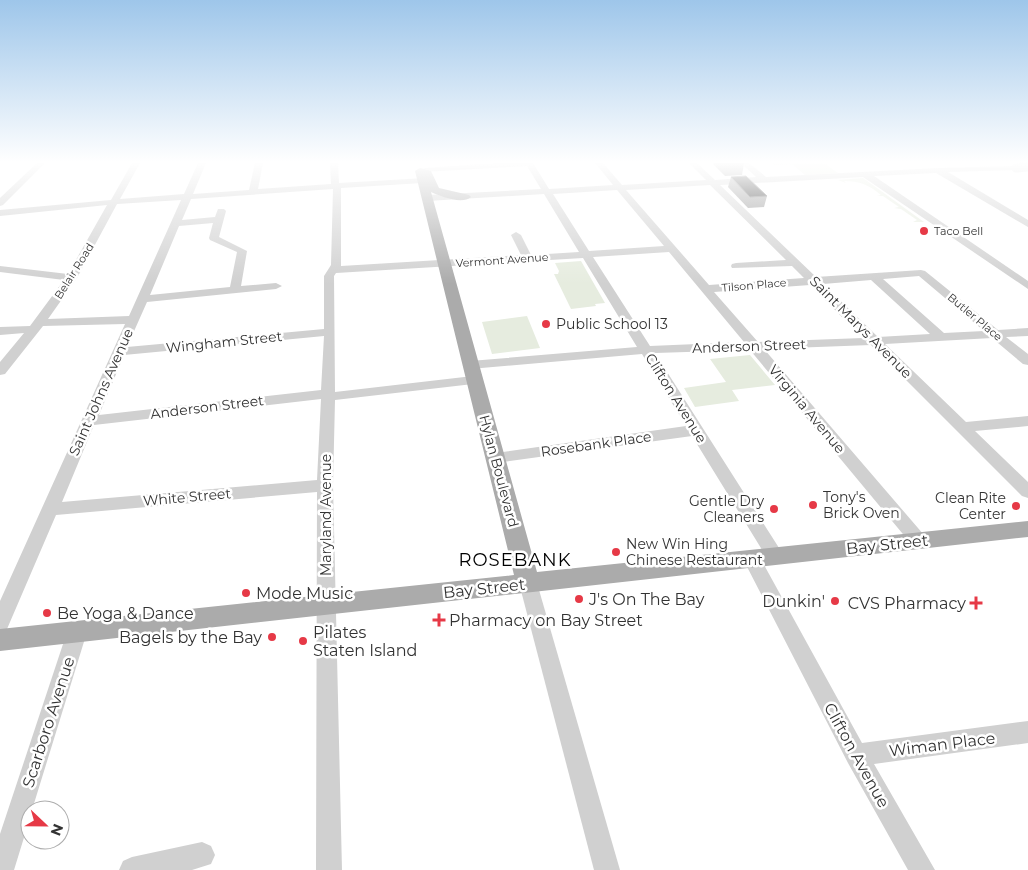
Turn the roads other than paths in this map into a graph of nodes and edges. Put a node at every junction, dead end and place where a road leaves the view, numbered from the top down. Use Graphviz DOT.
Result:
graph roads {
  1 [pos="97,204"];
  2 [pos="113,204"];
  3 [pos="184,204"];
  4 [pos="337,204"];
  5 [pos="428,204"];
  6 [pos="555,204"];
  7 [pos="634,204"];
  8 [pos="735,204"];
  9 [pos="908,204"];
  10 [pos="994,204"];
  11 [pos="0,213"];
  12 [pos="175,223"];
  13 [pos="1028,224"];
  14 [pos="516,235"];
  15 [pos="672,249"];
  16 [pos="586,255"];
  17 [pos="528,259"];
  18 [pos="796,263"];
  19 [pos="443,264"];
  20 [pos="736,266"];
  21 [pos="0,269"];
  22 [pos="333,270"];
  23 [pos="921,273"];
  24 [pos="873,276"];
  25 [pos="71,278"];
  26 [pos="813,280"];
  27 [pos="276,286"];
  28 [pos="1028,286"];
  29 [pos="706,289"];
  30 [pos="235,290"];
  31 [pos="142,299"];
  32 [pos="133,320"];
  33 [pos="37,326"];
  34 [pos="0,331"];
  35 [pos="330,332"];
  36 [pos="1028,332"];
  37 [pos="995,334"];
  38 [pos="941,337"];
  39 [pos="874,341"];
  40 [pos="754,346"];
  41 [pos="646,350"];
  42 [pos="119,352"];
  43 [pos="1028,361"];
  44 [pos="2,366"];
  45 [pos="472,372"];
  46 [pos="327,396"];
  47 [pos="88,421"];
  48 [pos="1028,421"];
  49 [pos="962,427"];
  50 [pos="696,430"];
  51 [pos="496,458"];
  52 [pos="325,485"];
  53 [pos="1028,492"];
  54 [pos="49,509"];
  55 [pos="1028,529"];
  56 [pos="918,540"];
  57 [pos="775,556"];
  58 [pos="752,559"];
  59 [pos="528,583"];
  60 [pos="326,605"];
  61 [pos="0,622"];
  62 [pos="78,632"];
  63 [pos="0,640"];
  64 [pos="1028,732"];
  65 [pos="856,755"];
  66 [pos="202,855"];
  67 [pos="1,870"];
  68 [pos="132,870"];
  69 [pos="329,870"];
  70 [pos="607,870"];
  71 [pos="922,870"];
  1 -- 11 [label="street"];
  2 -- 25 [label="street, Belair Road"];
  3 -- 12 [label="street, Saint Johns Avenue"];
  4 -- 22 [label="street, Maryland Avenue"];
  5 -- 19 [label="main road, Hylan Boulevard"];
  6 -- 16 [label="street, Clifton Avenue"];
  7 -- 15 [label="street, Virginia Avenue"];
  8 -- 18 [label="street, Saint Marys Avenue"];
  9 -- 28 [label="street"];
  10 -- 13 [label="street"];
  12 -- 30 [label="street"];
  12 -- 31 [label="street, Saint Johns Avenue"];
  14 -- 17 [label="street"];
  15 -- 16 [label="street, Vermont Avenue"];
  15 -- 29 [label="street, Virginia Avenue"];
  16 -- 17 [label="street, Vermont Avenue"];
  16 -- 41 [label="street, Clifton Avenue"];
  17 -- 19 [label="street, Vermont Avenue"];
  18 -- 20 [label="street"];
  18 -- 26 [label="street, Saint Marys Avenue"];
  19 -- 22 [label="street, Vermont Avenue"];
  19 -- 45 [label="main road, Hylan Boulevard"];
  21 -- 25 [label="street"];
  22 -- 35 [label="street, Maryland Avenue"];
  23 -- 24 [label="street, Tilson Place"];
  23 -- 37 [label="street, Butler Place"];
  24 -- 26 [label="street, Tilson Place"];
  24 -- 38 [label="street"];
  25 -- 33 [label="street, Belair Road"];
  26 -- 29 [label="street, Tilson Place"];
  26 -- 39 [label="street, Saint Marys Avenue"];
  27 -- 30 [label="street"];
  29 -- 40 [label="street, Virginia Avenue"];
  30 -- 31 [label="street"];
  31 -- 32 [label="street, Saint Johns Avenue"];
  32 -- 33 [label="street"];
  32 -- 42 [label="street, Saint Johns Avenue"];
  33 -- 34 [label="street"];
  33 -- 44 [label="street, Belair Road"];
  35 -- 42 [label="street, Wingham Street"];
  35 -- 46 [label="street, Maryland Avenue"];
  36 -- 37 [label="street, Anderson Street"];
  37 -- 38 [label="street, Anderson Street"];
  37 -- 43 [label="street, Butler Place"];
  38 -- 39 [label="street, Anderson Street"];
  39 -- 40 [label="street, Anderson Street"];
  39 -- 49 [label="street, Saint Marys Avenue"];
  40 -- 41 [label="street, Anderson Street"];
  40 -- 56 [label="street, Virginia Avenue"];
  41 -- 45 [label="street, Anderson Street"];
  41 -- 50 [label="street, Clifton Avenue"];
  42 -- 47 [label="street, Saint Johns Avenue"];
  45 -- 46 [label="street, Anderson Street"];
  45 -- 51 [label="main road, Hylan Boulevard"];
  46 -- 47 [label="street, Anderson Street"];
  46 -- 52 [label="street, Maryland Avenue"];
  47 -- 54 [label="street, Saint Johns Avenue"];
  48 -- 49 [label="street"];
  49 -- 53 [label="street, Saint Marys Avenue"];
  50 -- 51 [label="street, Rosebank Place"];
  50 -- 57 [label="street, Clifton Avenue"];
  51 -- 59 [label="main road, Hylan Boulevard"];
  52 -- 54 [label="street, White Street"];
  52 -- 60 [label="street, Maryland Avenue"];
  54 -- 61 [label="street, Saint Johns Avenue"];
  55 -- 56 [label="main road, Bay Street"];
  56 -- 57 [label="main road, Bay Street"];
  57 -- 58 [label="main road, Bay Street"];
  58 -- 59 [label="main road, Bay Street"];
  58 -- 65 [label="street, Clifton Avenue"];
  59 -- 60 [label="main road, Bay Street"];
  59 -- 70 [label="street, Hylan Boulevard"];
  60 -- 62 [label="main road, Bay Street"];
  60 -- 69 [label="street, Maryland Avenue"];
  62 -- 63 [label="main road, Bay Street"];
  62 -- 67 [label="street, Scarboro Avenue"];
  64 -- 65 [label="street, Wiman Place"];
  65 -- 71 [label="street, Clifton Avenue"];
  66 -- 68 [label="street"];
}
